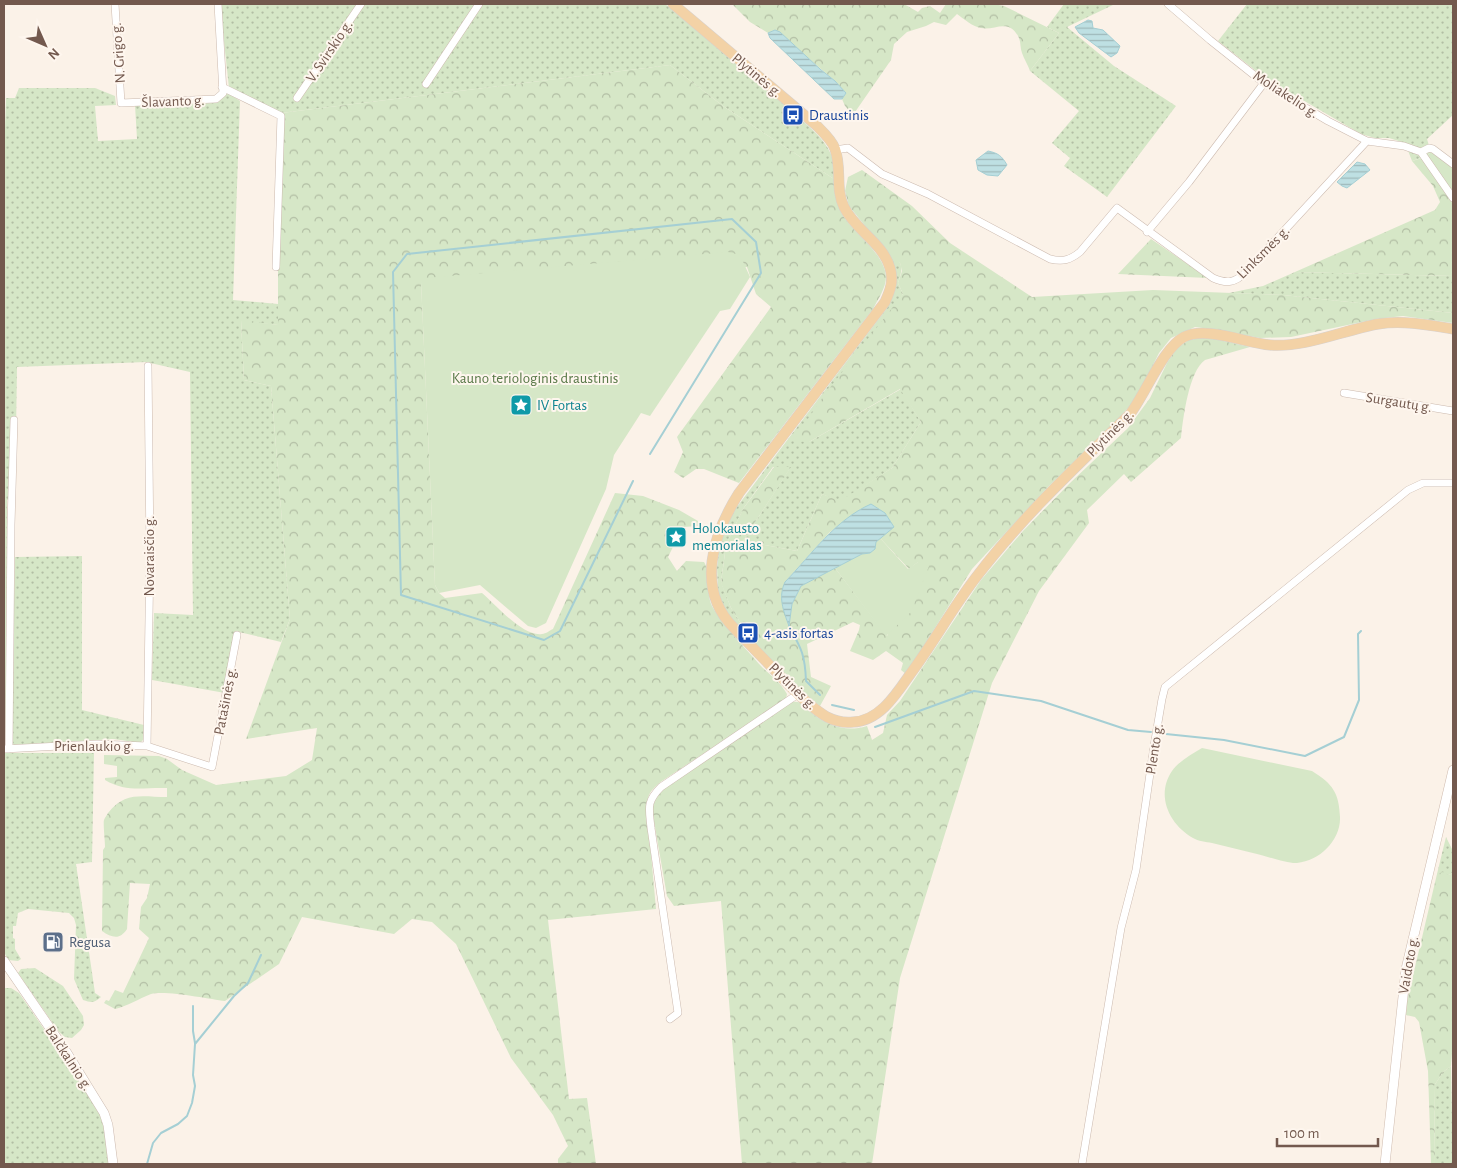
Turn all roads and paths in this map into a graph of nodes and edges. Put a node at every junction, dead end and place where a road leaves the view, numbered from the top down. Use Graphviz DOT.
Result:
graph roads {
  1 [pos="115,4"];
  2 [pos="218,4"];
  3 [pos="361,4"];
  4 [pos="479,4"];
  5 [pos="673,4"];
  6 [pos="1168,4"];
  7 [pos="1264,83"];
  8 [pos="426,84"];
  9 [pos="222,90"];
  10 [pos="297,98"];
  11 [pos="122,103"];
  12 [pos="1367,141"];
  13 [pos="835,150"];
  14 [pos="1421,152"];
  15 [pos="1453,164"];
  16 [pos="1453,198"];
  17 [pos="1147,232"];
  18 [pos="276,266"];
  19 [pos="1453,328"];
  20 [pos="148,366"];
  21 [pos="1344,393"];
  22 [pos="1453,411"];
  23 [pos="14,420"];
  24 [pos="1453,484"];
  25 [pos="237,635"];
  26 [pos="798,694"];
  27 [pos="147,746"];
  28 [pos="6,749"];
  29 [pos="212,767"];
  30 [pos="1453,770"];
  31 [pos="4,961"];
  32 [pos="670,1019"];
  33 [pos="113,1164"];
  34 [pos="1082,1164"];
  35 [pos="1385,1164"];
  1 -- 11 [label="street, N. Grigo g."];
  2 -- 9 [label="street"];
  3 -- 10 [label="street, V. Svirskio g."];
  4 -- 8 [label="street"];
  5 -- 13 [label="main road, Plytinės g."];
  6 -- 7 [label="street, Moliakelio g."];
  7 -- 12 [label="street, Moliakelio g."];
  7 -- 17 [label="street"];
  9 -- 11 [label="street, Šlavanto g."];
  9 -- 18 [label="street"];
  12 -- 14 [label="street, Moliakelio g."];
  12 -- 17 [label="street, Linksmės g."];
  13 -- 17 [label="street, Linksmės g."];
  13 -- 26 [label="main road, Plytinės g."];
  14 -- 15 [label="street, Moliakelio g."];
  14 -- 16 [label="street"];
  19 -- 26 [label="main road, Plytinės g."];
  20 -- 27 [label="street, Novaraisčio g."];
  21 -- 22 [label="street, Surgautų g."];
  23 -- 28 [label="street"];
  24 -- 34 [label="street, Plento g."];
  25 -- 29 [label="street, Patašinės g."];
  26 -- 32 [label="street"];
  27 -- 28 [label="street, Prienlaukio g."];
  27 -- 29 [label="street, Prienlaukio g."];
  30 -- 35 [label="main road, Vaidoto g."];
  31 -- 33 [label="main road, Balčkalnio g."];
}
